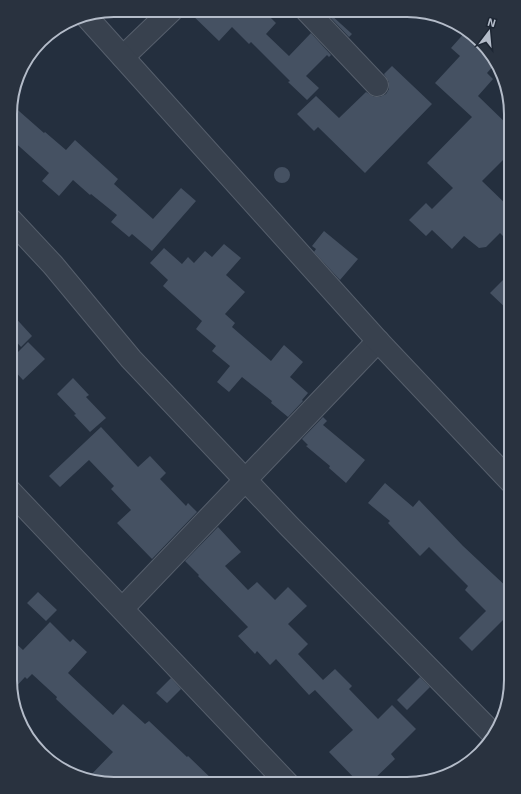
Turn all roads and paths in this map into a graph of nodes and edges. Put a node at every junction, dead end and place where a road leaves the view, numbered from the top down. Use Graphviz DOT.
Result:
graph roads {
  1 [pos="165,17"];
  2 [pos="313,17"];
  3 [pos="89,20"];
  4 [pos="123,57"];
  5 [pos="378,85"];
  6 [pos="17,226"];
  7 [pos="378,341"];
  8 [pos="504,475"];
  9 [pos="246,480"];
  10 [pos="17,498"];
  11 [pos="122,609"];
  12 [pos="490,731"];
  13 [pos="281,777"];
  1 -- 4 [label="street"];
  2 -- 5 [label="street"];
  3 -- 4 [label="street"];
  4 -- 7 [label="street"];
  6 -- 9 [label="street"];
  7 -- 8 [label="street"];
  7 -- 9 [label="street"];
  9 -- 11 [label="street"];
  9 -- 12 [label="street"];
  10 -- 11 [label="street"];
  11 -- 13 [label="street"];
}
